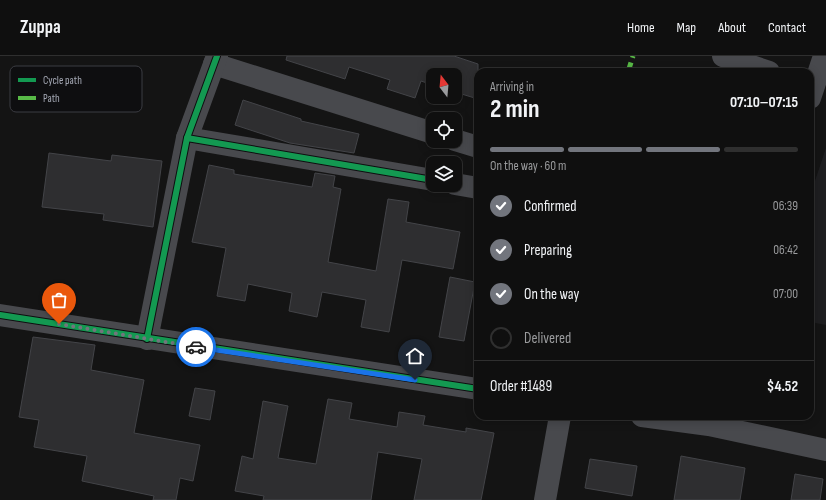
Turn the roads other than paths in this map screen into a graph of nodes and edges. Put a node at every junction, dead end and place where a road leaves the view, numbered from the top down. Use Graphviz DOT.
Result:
graph roads {
  1 [pos="723,56"];
  2 [pos="824,56"];
  3 [pos="215,60"];
  4 [pos="758,68"];
  5 [pos="814,82"];
  6 [pos="426,131"];
  7 [pos="187,138"];
  8 [pos="462,142"];
  9 [pos="474,146"];
  10 [pos="426,179"];
  11 [pos="462,185"];
  12 [pos="474,187"];
  13 [pos="0,315"];
  14 [pos="147,339"];
  15 [pos="474,389"];
  16 [pos="559,420"];
  17 [pos="710,420"];
  18 [pos="826,450"];
  19 [pos="545,500"];
  1 -- 4 [label="street"];
  2 -- 5 [label="street"];
  3 -- 6 [label="street"];
  3 -- 7 [label="street"];
  7 -- 10 [label="street"];
  7 -- 14 [label="street"];
  8 -- 9 [label="street"];
  11 -- 12 [label="street"];
  13 -- 14 [label="street"];
  14 -- 15 [label="street"];
  16 -- 19 [label="street"];
  17 -- 18 [label="street"];
}
